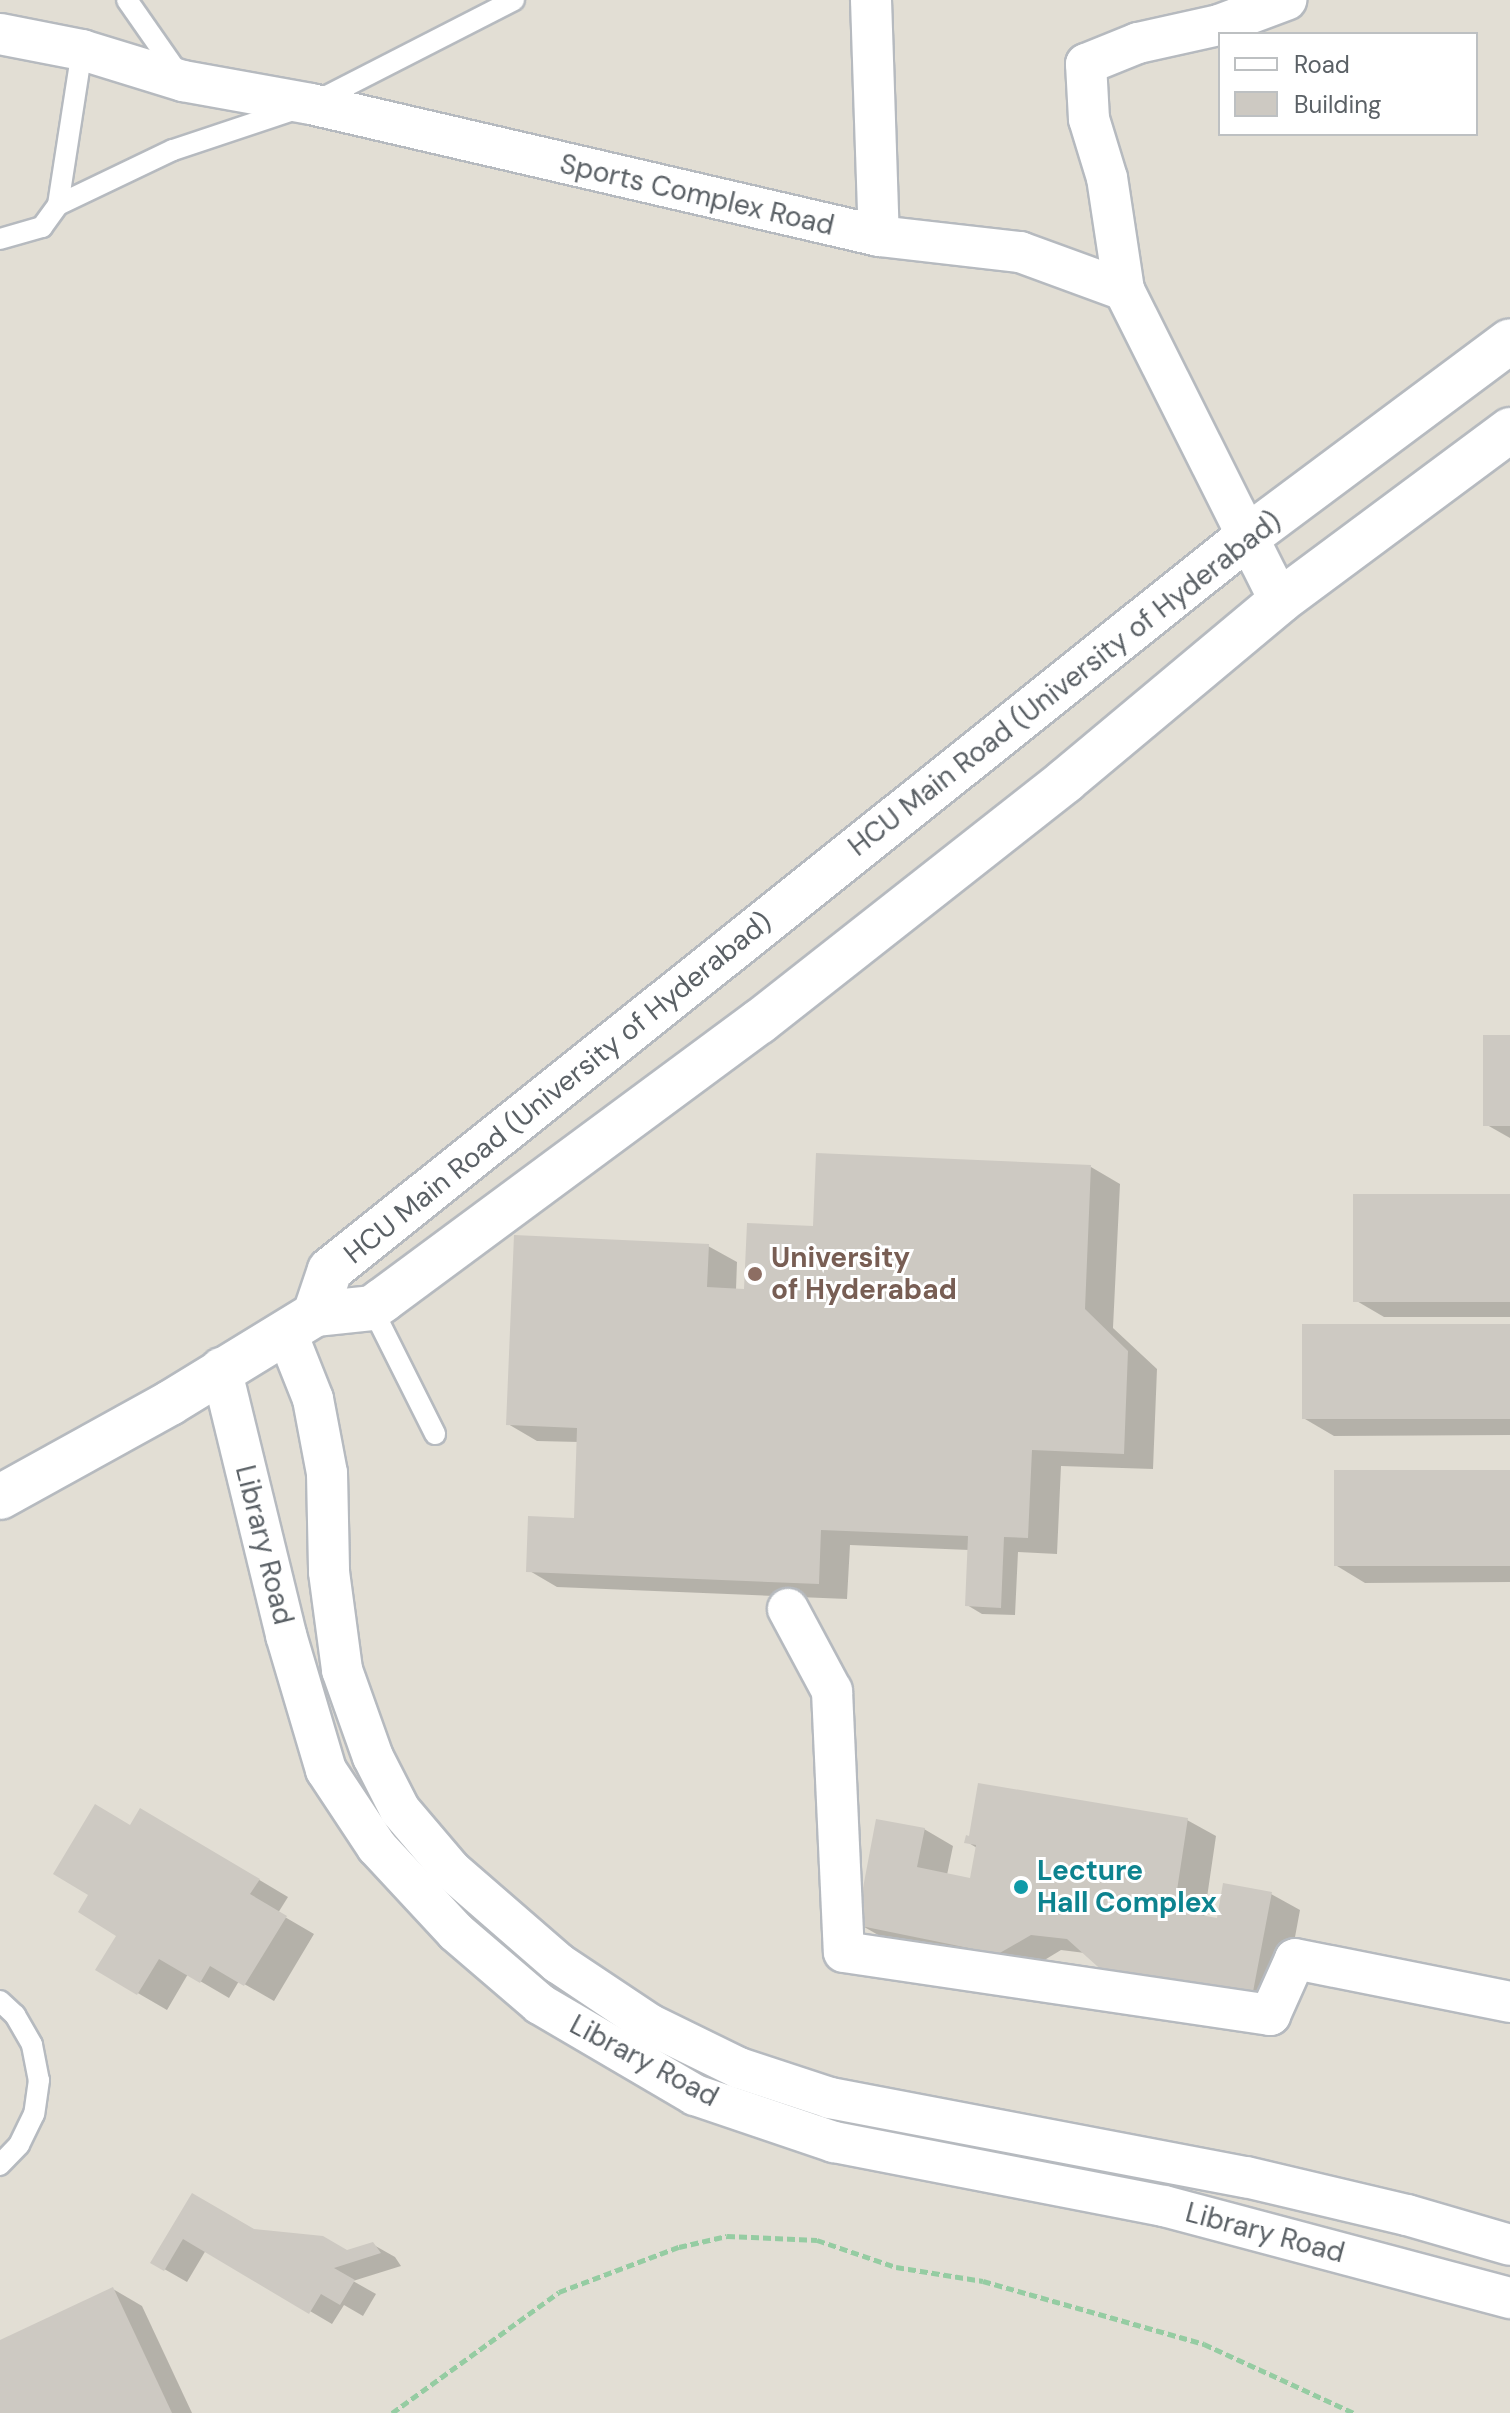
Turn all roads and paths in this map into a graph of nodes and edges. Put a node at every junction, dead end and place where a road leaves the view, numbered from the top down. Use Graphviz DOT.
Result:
graph roads {
  1 [pos="127,0"];
  2 [pos="514,0"];
  3 [pos="871,0"];
  4 [pos="1286,0"];
  5 [pos="0,34"];
  6 [pos="82,50"];
  7 [pos="183,81"];
  8 [pos="311,104"];
  9 [pos="58,205"];
  10 [pos="879,236"];
  11 [pos="0,239"];
  12 [pos="1124,290"];
  13 [pos="1510,341"];
  14 [pos="1510,430"];
  15 [pos="1246,538"];
  16 [pos="1280,601"];
  17 [pos="372,1308"];
  18 [pos="300,1322"];
  19 [pos="221,1368"];
  20 [pos="435,1434"];
  21 [pos="0,1497"];
  22 [pos="788,1609"];
  23 [pos="0,2001"];
  24 [pos="1510,2002"];
  25 [pos="0,2165"];
  26 [pos="1510,2245"];
  27 [pos="1510,2298"];
  28 [pos="392,2413"];
  29 [pos="1354,2413"];
  1 -- 7 [label="lane"];
  2 -- 8 [label="lane"];
  3 -- 10 [label="street"];
  4 -- 12 [label="street"];
  5 -- 6 [label="street, Sports Complex Road"];
  6 -- 7 [label="street, Sports Complex Road"];
  6 -- 9 [label="lane"];
  7 -- 8 [label="street, Sports Complex Road"];
  8 -- 9 [label="lane"];
  8 -- 10 [label="street, Sports Complex Road"];
  9 -- 11 [label="lane"];
  10 -- 12 [label="street, Sports Complex Road"];
  12 -- 15 [label="street"];
  13 -- 15 [label="street, HCU Main Road (University of Hyderabad)"];
  14 -- 16 [label="street, HCU Main Road (University of Hyderabad)"];
  15 -- 16 [label="street"];
  15 -- 18 [label="street, HCU Main Road (University of Hyderabad)"];
  16 -- 17 [label="street, HCU Main Road (University of Hyderabad)"];
  17 -- 18 [label="street, HCU Main Road (University of Hyderabad)"];
  17 -- 20 [label="lane"];
  18 -- 19 [label="street"];
  18 -- 26 [label="street"];
  19 -- 21 [label="street"];
  19 -- 27 [label="street, Library Road"];
  22 -- 24 [label="street"];
  23 -- 25 [label="lane"];
  28 -- 29 [label="path"];
}
